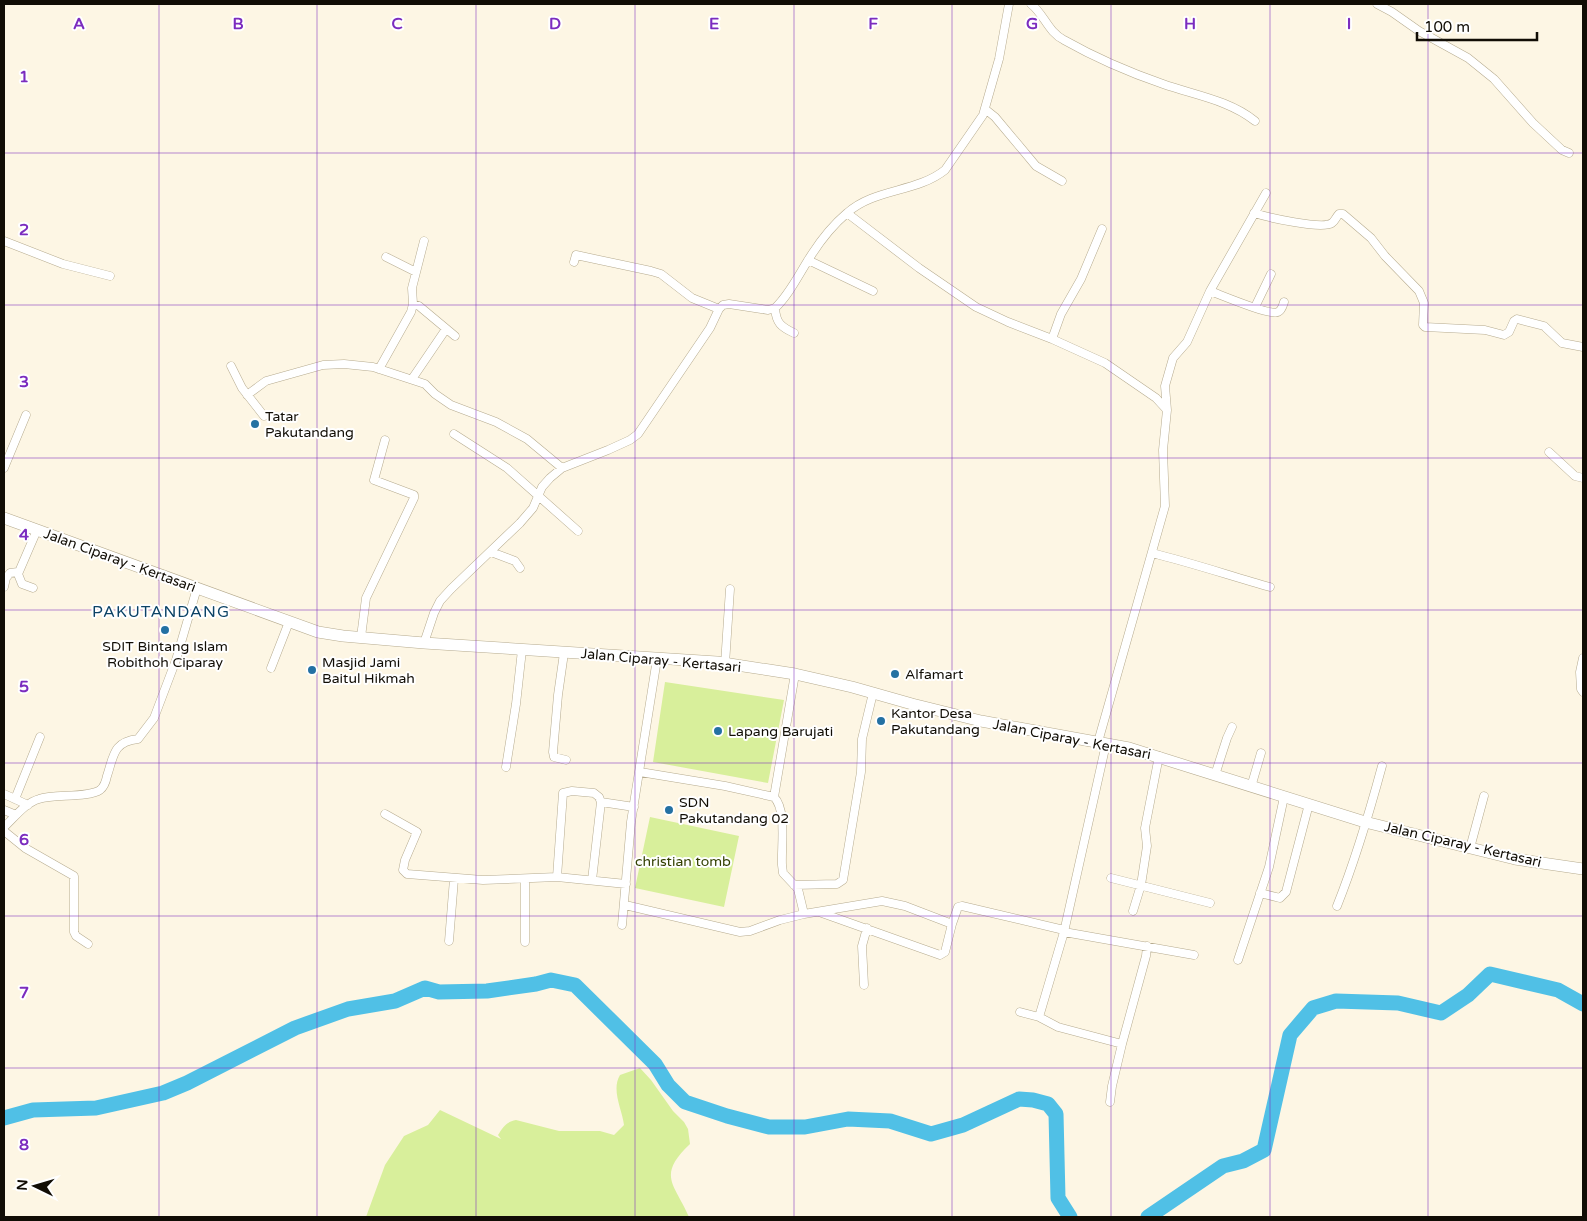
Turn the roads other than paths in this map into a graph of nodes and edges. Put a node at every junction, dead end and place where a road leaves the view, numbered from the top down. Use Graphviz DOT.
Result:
graph roads {
  1 [pos="1009,4"];
  2 [pos="1031,4"];
  3 [pos="1377,4"];
  4 [pos="985,109"];
  5 [pos="1255,121"];
  6 [pos="1569,153"];
  7 [pos="1062,182"];
  8 [pos="1266,193"];
  9 [pos="847,213"];
  10 [pos="1254,213"];
  11 [pos="1102,229"];
  12 [pos="4,241"];
  13 [pos="424,241"];
  14 [pos="386,257"];
  15 [pos="808,260"];
  16 [pos="574,262"];
  17 [pos="416,272"];
  18 [pos="1270,274"];
  19 [pos="110,276"];
  20 [pos="873,291"];
  21 [pos="1210,291"];
  22 [pos="1284,302"];
  23 [pos="413,304"];
  24 [pos="775,308"];
  25 [pos="1255,308"];
  26 [pos="719,309"];
  27 [pos="446,329"];
  28 [pos="794,333"];
  29 [pos="455,336"];
  30 [pos="1052,338"];
  31 [pos="1583,347"];
  32 [pos="231,366"];
  33 [pos="379,369"];
  34 [pos="412,379"];
  35 [pos="247,395"];
  36 [pos="1167,410"];
  37 [pos="26,415"];
  38 [pos="264,416"];
  39 [pos="454,434"];
  40 [pos="385,440"];
  41 [pos="1549,452"];
  42 [pos="4,468"];
  43 [pos="562,468"];
  44 [pos="1583,478"];
  45 [pos="540,495"];
  46 [pos="4,518"];
  47 [pos="36,530"];
  48 [pos="578,531"];
  49 [pos="491,552"];
  50 [pos="1152,553"];
  51 [pos="520,568"];
  52 [pos="18,572"];
  53 [pos="4,587"];
  54 [pos="1270,587"];
  55 [pos="33,588"];
  56 [pos="197,588"];
  57 [pos="730,589"];
  58 [pos="289,622"];
  59 [pos="362,638"];
  60 [pos="424,643"];
  61 [pos="522,650"];
  62 [pos="564,653"];
  63 [pos="657,658"];
  64 [pos="1583,658"];
  65 [pos="725,664"];
  66 [pos="271,668"];
  67 [pos="794,674"];
  68 [pos="1583,692"];
  69 [pos="873,693"];
  70 [pos="1232,727"];
  71 [pos="40,737"];
  72 [pos="1102,743"];
  73 [pos="1261,753"];
  74 [pos="1159,756"];
  75 [pos="566,760"];
  76 [pos="1382,766"];
  77 [pos="506,767"];
  78 [pos="640,772"];
  79 [pos="1215,775"];
  80 [pos="1251,787"];
  81 [pos="4,794"];
  82 [pos="1484,796"];
  83 [pos="774,797"];
  84 [pos="1284,797"];
  85 [pos="15,799"];
  86 [pos="600,802"];
  87 [pos="1309,804"];
  88 [pos="28,805"];
  89 [pos="634,807"];
  90 [pos="4,810"];
  91 [pos="385,814"];
  92 [pos="16,815"];
  93 [pos="1365,822"];
  94 [pos="4,829"];
  95 [pos="1470,848"];
  96 [pos="1583,869"];
  97 [pos="557,877"];
  98 [pos="1111,878"];
  99 [pos="454,879"];
  100 [pos="525,879"];
  101 [pos="592,880"];
  102 [pos="626,884"];
  103 [pos="794,885"];
  104 [pos="1141,885"];
  105 [pos="1260,893"];
  106 [pos="1210,902"];
  107 [pos="625,905"];
  108 [pos="1337,906"];
  109 [pos="1133,911"];
  110 [pos="817,912"];
  111 [pos="804,914"];
  112 [pos="952,924"];
  113 [pos="622,925"];
  114 [pos="867,928"];
  115 [pos="1064,931"];
  116 [pos="449,941"];
  117 [pos="525,942"];
  118 [pos="88,944"];
  119 [pos="1147,946"];
  120 [pos="1194,955"];
  121 [pos="1238,960"];
  122 [pos="864,985"];
  123 [pos="1020,1012"];
  124 [pos="1039,1017"];
  125 [pos="1122,1044"];
  126 [pos="1110,1102"];
  1 -- 4 [label="street"];
  2 -- 5 [label="street"];
  3 -- 6 [label="street"];
  4 -- 7 [label="street"];
  4 -- 9 [label="street"];
  8 -- 10 [label="street"];
  9 -- 15 [label="street"];
  9 -- 30 [label="street"];
  10 -- 21 [label="street"];
  10 -- 31 [label="street"];
  11 -- 30 [label="street"];
  12 -- 19 [label="street"];
  13 -- 17 [label="street"];
  14 -- 17 [label="street"];
  15 -- 20 [label="street"];
  15 -- 24 [label="street"];
  16 -- 26 [label="street"];
  17 -- 23 [label="street"];
  18 -- 25 [label="street"];
  21 -- 25 [label="street"];
  21 -- 36 [label="street"];
  22 -- 25 [label="street"];
  23 -- 27 [label="street"];
  23 -- 33 [label="street"];
  24 -- 26 [label="street"];
  24 -- 28 [label="street"];
  26 -- 43 [label="street"];
  27 -- 29 [label="street"];
  27 -- 34 [label="street"];
  30 -- 36 [label="street"];
  32 -- 35 [label="street"];
  33 -- 34 [label="street"];
  33 -- 35 [label="street"];
  34 -- 43 [label="street"];
  35 -- 38 [label="street"];
  36 -- 50 [label="street"];
  37 -- 42 [label="street"];
  39 -- 45 [label="street"];
  40 -- 59 [label="street"];
  41 -- 44 [label="street"];
  43 -- 45 [label="street"];
  45 -- 48 [label="street"];
  45 -- 49 [label="street"];
  46 -- 47 [label="main road, Jalan Ciparay - Kertasari"];
  47 -- 52 [label="street"];
  47 -- 56 [label="main road, Jalan Ciparay - Kertasari"];
  49 -- 51 [label="street"];
  49 -- 60 [label="street"];
  50 -- 54 [label="street"];
  50 -- 72 [label="street"];
  52 -- 53 [label="street"];
  52 -- 55 [label="street"];
  56 -- 58 [label="main road, Jalan Ciparay - Kertasari"];
  56 -- 88 [label="street"];
  57 -- 65 [label="street"];
  58 -- 59 [label="main road, Jalan Ciparay - Kertasari"];
  58 -- 66 [label="street"];
  59 -- 60 [label="main road, Jalan Ciparay - Kertasari"];
  60 -- 61 [label="main road, Jalan Ciparay - Kertasari"];
  61 -- 62 [label="main road, Jalan Ciparay - Kertasari"];
  61 -- 77 [label="street"];
  62 -- 63 [label="main road, Jalan Ciparay - Kertasari"];
  62 -- 75 [label="street"];
  63 -- 65 [label="main road, Jalan Ciparay - Kertasari"];
  63 -- 78 [label="street"];
  64 -- 68 [label="street"];
  65 -- 67 [label="main road, Jalan Ciparay - Kertasari"];
  67 -- 69 [label="main road, Jalan Ciparay - Kertasari"];
  67 -- 83 [label="street"];
  69 -- 72 [label="main road, Jalan Ciparay - Kertasari"];
  69 -- 103 [label="street"];
  70 -- 79 [label="street"];
  71 -- 85 [label="street"];
  72 -- 74 [label="main road, Jalan Ciparay - Kertasari"];
  72 -- 115 [label="street"];
  73 -- 80 [label="street"];
  74 -- 79 [label="main road, Jalan Ciparay - Kertasari"];
  74 -- 104 [label="street"];
  76 -- 93 [label="street"];
  78 -- 83 [label="street"];
  78 -- 89 [label="street"];
  79 -- 80 [label="main road, Jalan Ciparay - Kertasari"];
  80 -- 84 [label="main road, Jalan Ciparay - Kertasari"];
  81 -- 85 [label="street"];
  82 -- 95 [label="street"];
  83 -- 103 [label="street"];
  84 -- 87 [label="main road, Jalan Ciparay - Kertasari"];
  84 -- 105 [label="street"];
  85 -- 88 [label="street"];
  86 -- 89 [label="street"];
  86 -- 97 [label="street"];
  86 -- 101 [label="street"];
  87 -- 93 [label="main road, Jalan Ciparay - Kertasari"];
  87 -- 105 [label="street"];
  88 -- 92 [label="street"];
  89 -- 102 [label="street"];
  90 -- 92 [label="street"];
  91 -- 99 [label="street"];
  92 -- 94 [label="street"];
  93 -- 95 [label="main road, Jalan Ciparay - Kertasari"];
  93 -- 108 [label="street"];
  94 -- 118 [label="street"];
  95 -- 96 [label="main road, Jalan Ciparay - Kertasari"];
  97 -- 100 [label="street"];
  97 -- 101 [label="street"];
  98 -- 104 [label="street"];
  99 -- 100 [label="street"];
  99 -- 116 [label="street"];
  100 -- 117 [label="street"];
  101 -- 102 [label="street"];
  102 -- 107 [label="street"];
  103 -- 111 [label="street"];
  104 -- 106 [label="street"];
  104 -- 109 [label="street"];
  105 -- 121 [label="street"];
  107 -- 111 [label="street"];
  107 -- 113 [label="street"];
  110 -- 111 [label="street"];
  110 -- 112 [label="street"];
  110 -- 114 [label="street"];
  112 -- 114 [label="street"];
  112 -- 115 [label="street"];
  114 -- 122 [label="street"];
  115 -- 119 [label="street"];
  115 -- 124 [label="street"];
  119 -- 120 [label="street"];
  119 -- 125 [label="street"];
  123 -- 124 [label="street"];
  124 -- 125 [label="street"];
  125 -- 126 [label="street"];
}
